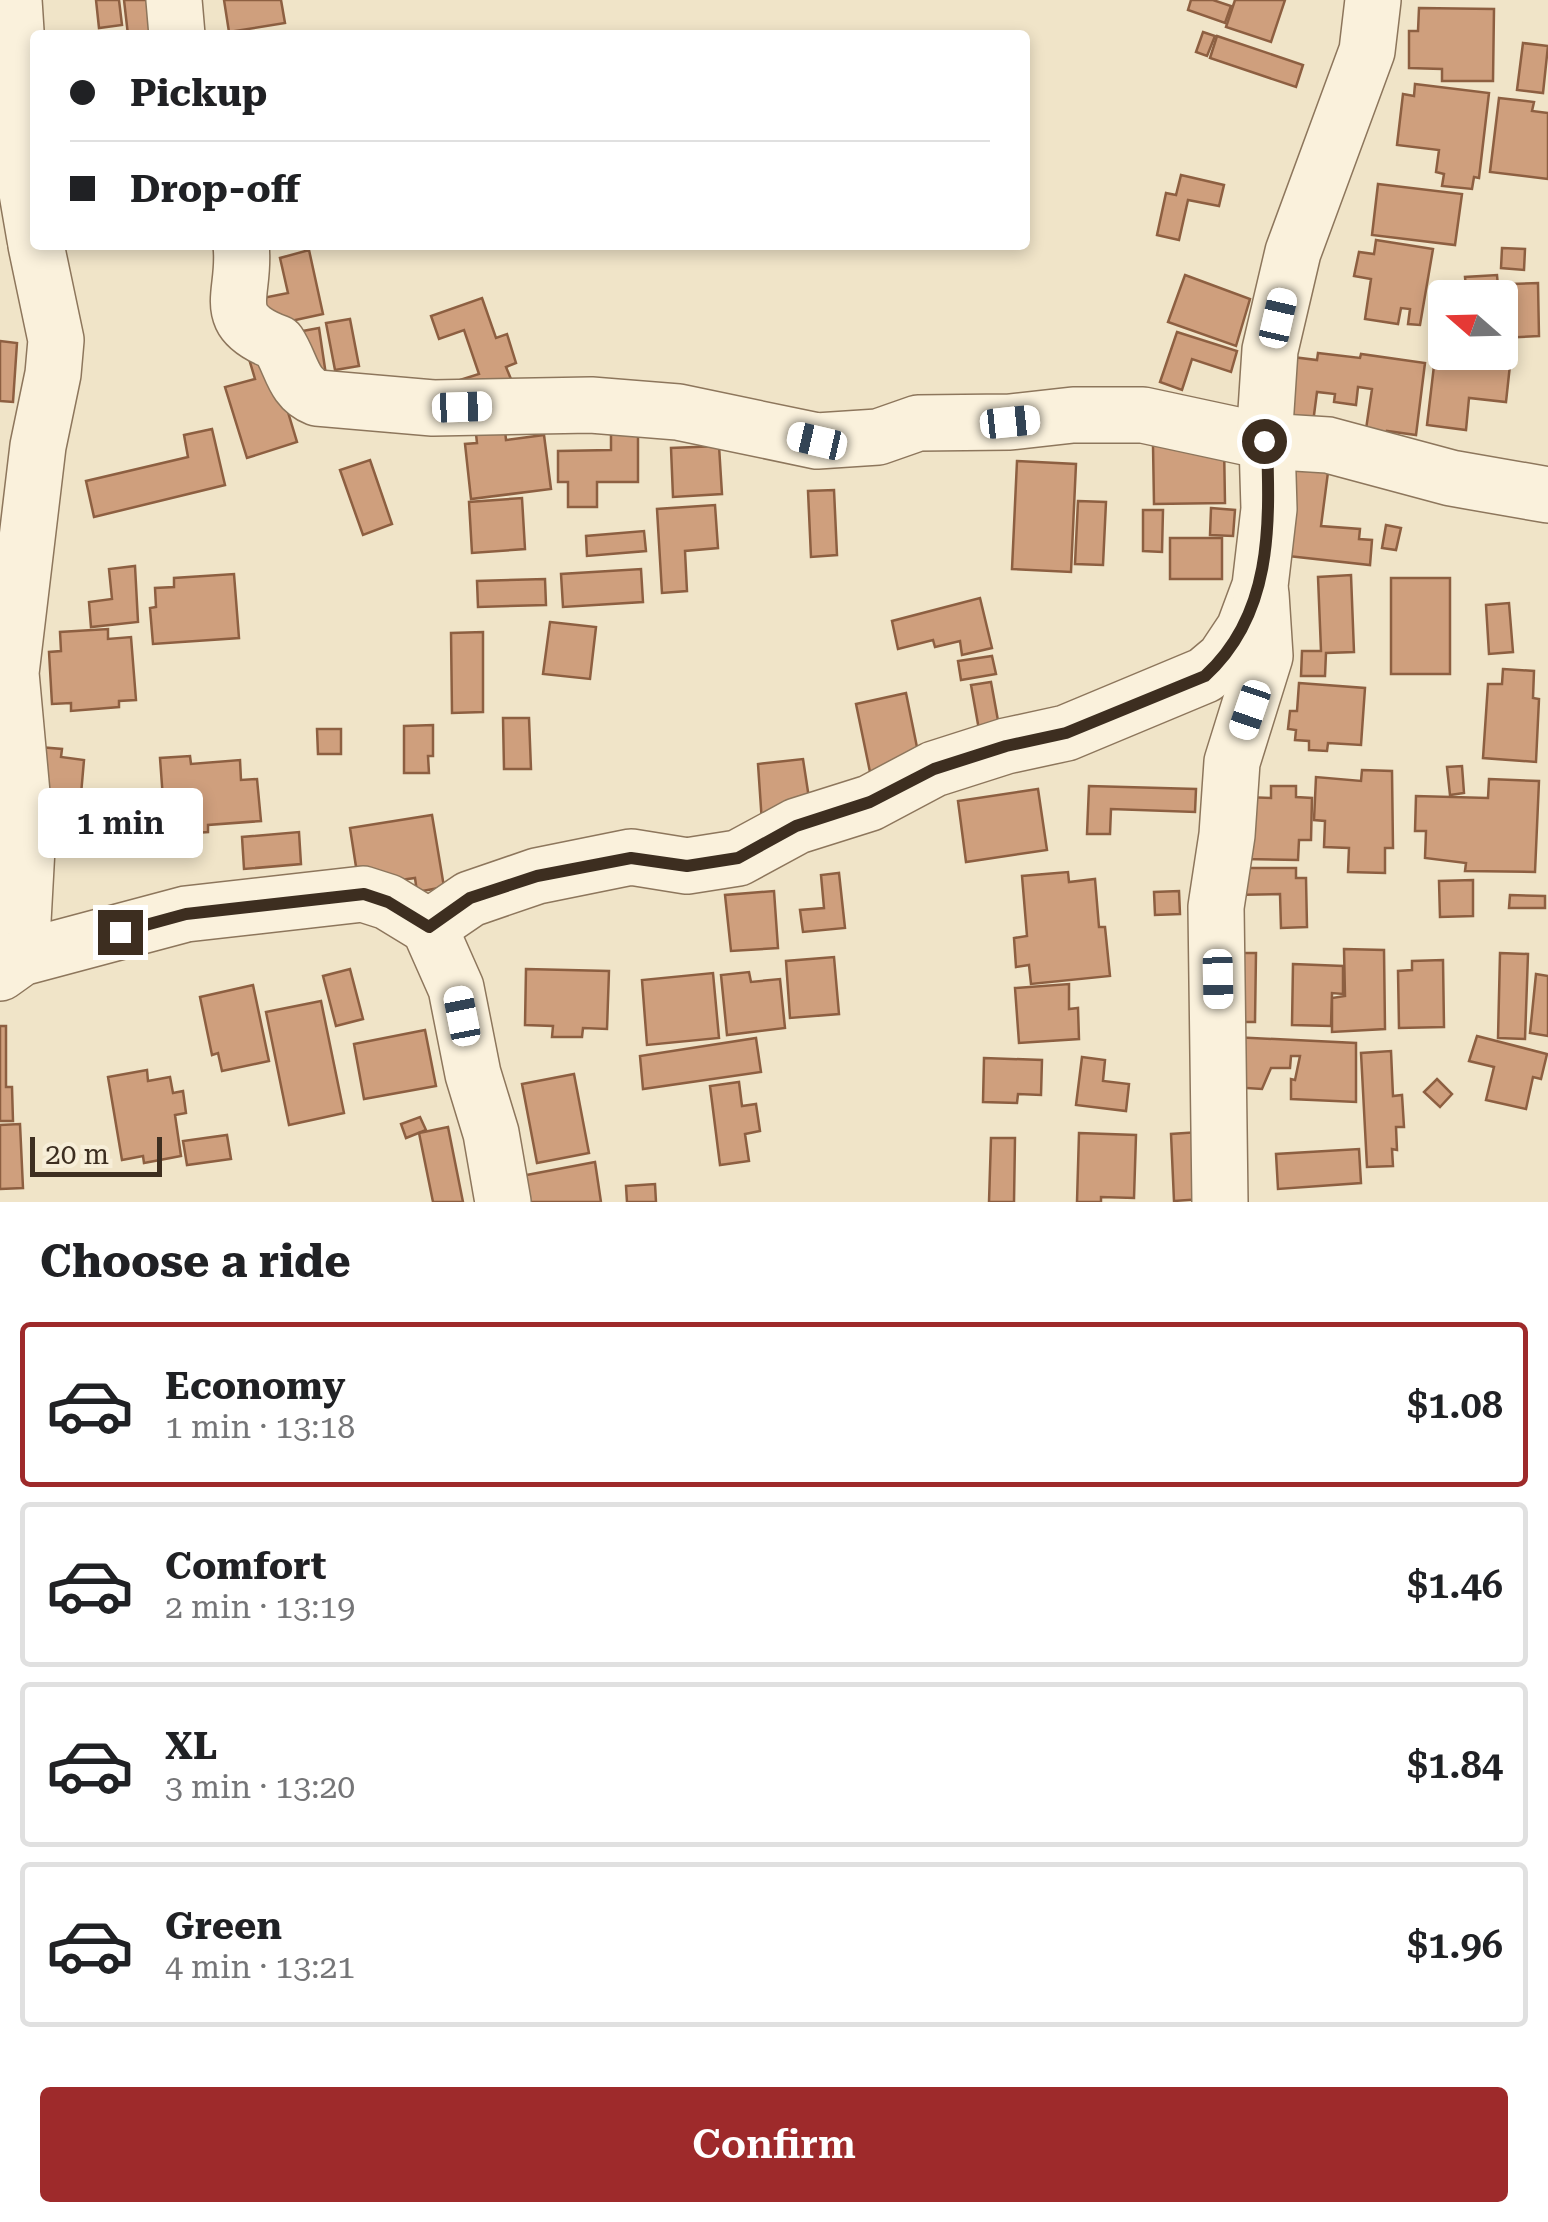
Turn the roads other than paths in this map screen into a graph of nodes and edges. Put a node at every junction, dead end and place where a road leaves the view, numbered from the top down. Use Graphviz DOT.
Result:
graph roads {
  1 [pos="14,0"];
  2 [pos="174,0"];
  3 [pos="1373,0"];
  4 [pos="177,30"];
  5 [pos="30,209"];
  6 [pos="38,250"];
  7 [pos="241,250"];
  8 [pos="1264,441"];
  9 [pos="1548,495"];
  10 [pos="1260,586"];
  11 [pos="429,927"];
  12 [pos="11,966"];
  13 [pos="503,1202"];
  14 [pos="1220,1202"];
  1 -- 5 [label="street"];
  2 -- 4 [label="street"];
  3 -- 8 [label="street"];
  6 -- 12 [label="street"];
  7 -- 8 [label="street"];
  8 -- 9 [label="street"];
  8 -- 10 [label="street"];
  10 -- 11 [label="street"];
  10 -- 14 [label="street"];
  11 -- 12 [label="street"];
  11 -- 13 [label="street"];
}
